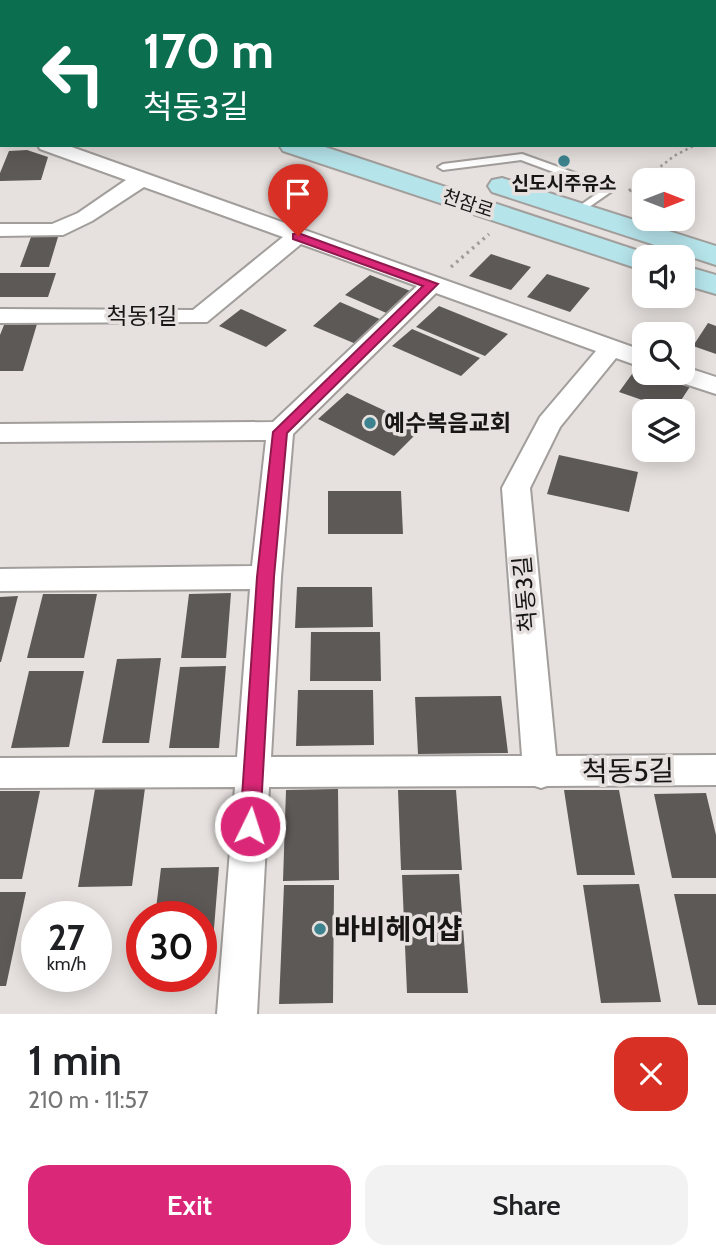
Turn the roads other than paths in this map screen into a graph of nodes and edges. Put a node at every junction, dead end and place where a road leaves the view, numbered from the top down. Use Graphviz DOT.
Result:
graph roads {
  1 [pos="53,147"];
  2 [pos="298,147"];
  3 [pos="379,147"];
  4 [pos="443,167"];
  5 [pos="142,178"];
  6 [pos="587,214"];
  7 [pos="0,230"];
  8 [pos="298,236"];
  9 [pos="716,256"];
  10 [pos="632,257"];
  11 [pos="695,278"];
  12 [pos="432,284"];
  13 [pos="716,285"];
  14 [pos="0,316"];
  15 [pos="611,349"];
  16 [pos="632,356"];
  17 [pos="695,379"];
  18 [pos="716,386"];
  19 [pos="280,432"];
  20 [pos="0,433"];
  21 [pos="266,577"];
  22 [pos="0,580"];
  23 [pos="716,770"];
  24 [pos="0,773"];
  25 [pos="254,773"];
  26 [pos="541,773"];
  27 [pos="237,1014"];
  1 -- 5 [label="street"];
  2 -- 10 [label="street, 천잠로"];
  3 -- 4 [label="street, 천잠로"];
  4 -- 6 [label="street, 천잠로"];
  4 -- 6 [label="lane"];
  5 -- 7 [label="street"];
  5 -- 8 [label="street"];
  6 -- 9 [label="street, 천잠로"];
  8 -- 12 [label="street"];
  8 -- 14 [label="street, 척동1길"];
  11 -- 13 [label="street"];
  12 -- 15 [label="street"];
  12 -- 19 [label="street"];
  15 -- 16 [label="street"];
  15 -- 26 [label="street, 척동3길"];
  17 -- 18 [label="street"];
  19 -- 20 [label="street"];
  19 -- 21 [label="street"];
  21 -- 22 [label="street"];
  21 -- 25 [label="street"];
  23 -- 26 [label="street, 척동5길"];
  24 -- 25 [label="street"];
  25 -- 26 [label="street"];
  25 -- 27 [label="street"];
}
